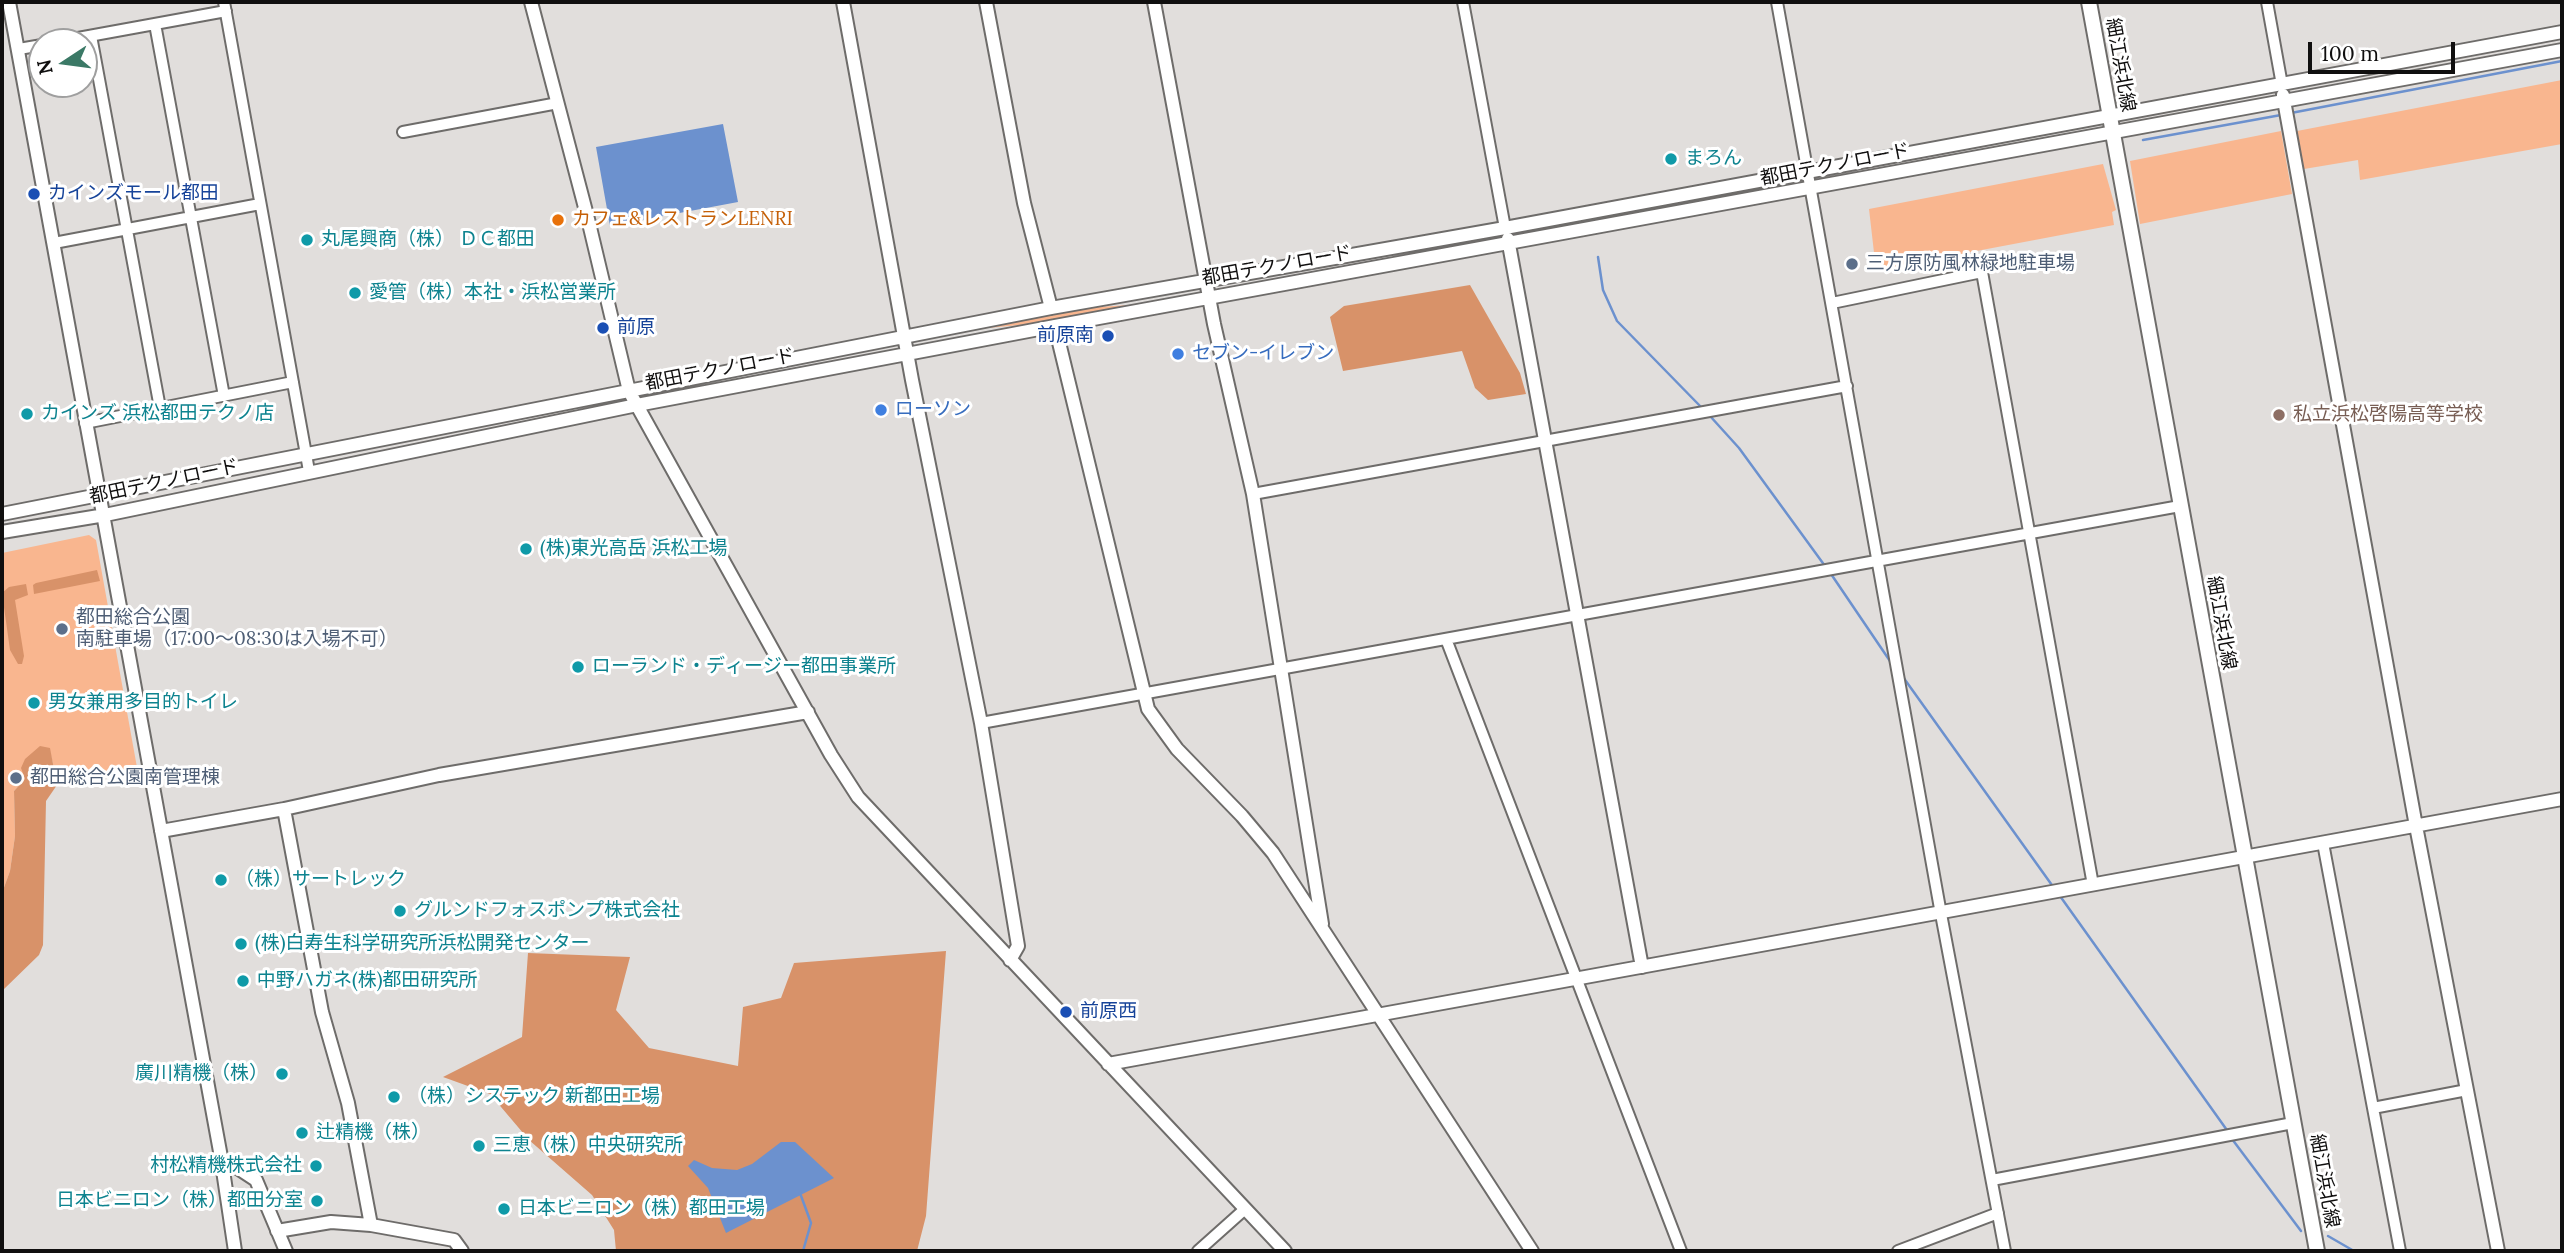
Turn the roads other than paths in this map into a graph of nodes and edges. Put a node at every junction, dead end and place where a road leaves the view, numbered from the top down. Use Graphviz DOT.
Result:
graph roads {
  1 [pos="9,2"];
  2 [pos="531,2"];
  3 [pos="843,2"];
  4 [pos="986,2"];
  5 [pos="1154,2"];
  6 [pos="1463,2"];
  7 [pos="1777,2"];
  8 [pos="2089,2"];
  9 [pos="2267,2"];
  10 [pos="225,6"];
  11 [pos="155,24"];
  12 [pos="2562,32"];
  13 [pos="98,35"];
  14 [pos="28,47"];
  15 [pos="19,49"];
  16 [pos="2562,50"];
  17 [pos="98,73"];
  18 [pos="2282,85"];
  19 [pos="558,103"];
  20 [pos="2284,103"];
  21 [pos="2110,114"];
  22 [pos="403,132"];
  23 [pos="2113,133"];
  24 [pos="1808,172"];
  25 [pos="1812,190"];
  26 [pos="260,204"];
  27 [pos="191,217"];
  28 [pos="127,228"];
  29 [pos="1506,228"];
  30 [pos="54,243"];
  31 [pos="1508,244"];
  32 [pos="1206,281"];
  33 [pos="1209,298"];
  34 [pos="1832,303"];
  35 [pos="1051,308"];
  36 [pos="1055,326"];
  37 [pos="905,339"];
  38 [pos="907,354"];
  39 [pos="293,382"];
  40 [pos="1847,386"];
  41 [pos="629,391"];
  42 [pos="224,396"];
  43 [pos="637,405"];
  44 [pos="160,408"];
  45 [pos="85,423"];
  46 [pos="1545,440"];
  47 [pos="306,455"];
  48 [pos="309,471"];
  49 [pos="1252,494"];
  50 [pos="99,497"];
  51 [pos="2179,506"];
  52 [pos="2,514"];
  53 [pos="105,515"];
  54 [pos="2,532"];
  55 [pos="2028,535"];
  56 [pos="1879,560"];
  57 [pos="1577,614"];
  58 [pos="1446,639"];
  59 [pos="1281,669"];
  60 [pos="1143,694"];
  61 [pos="808,712"];
  62 [pos="981,723"];
  63 [pos="2562,799"];
  64 [pos="284,809"];
  65 [pos="2416,826"];
  66 [pos="161,831"];
  67 [pos="2323,843"];
  68 [pos="2245,857"];
  69 [pos="2093,885"];
  70 [pos="1941,914"];
  71 [pos="1323,931"];
  72 [pos="1010,960"];
  73 [pos="1642,967"];
  74 [pos="1577,980"];
  75 [pos="1376,1016"];
  76 [pos="1108,1064"];
  77 [pos="2467,1090"];
  78 [pos="2373,1108"];
  79 [pos="2294,1123"];
  80 [pos="221,1157"];
  81 [pos="1992,1180"];
  82 [pos="1244,1209"];
  83 [pos="1998,1213"];
  84 [pos="371,1224"];
  85 [pos="277,1231"];
  86 [pos="236,1251"];
  87 [pos="286,1251"];
  88 [pos="462,1251"];
  89 [pos="1198,1251"];
  90 [pos="1285,1251"];
  91 [pos="1532,1251"];
  92 [pos="1681,1251"];
  93 [pos="1898,1251"];
  94 [pos="2005,1251"];
  95 [pos="2317,1251"];
  96 [pos="2400,1251"];
  97 [pos="2498,1251"];
  1 -- 15 [label="street"];
  2 -- 19 [label="street"];
  3 -- 37 [label="street"];
  4 -- 35 [label="street"];
  5 -- 32 [label="street"];
  6 -- 29 [label="street"];
  7 -- 24 [label="street"];
  8 -- 21 [label="main road, 細江浜北線"];
  9 -- 18 [label="street"];
  10 -- 11 [label="street"];
  10 -- 26 [label="street"];
  11 -- 13 [label="street"];
  11 -- 27 [label="street"];
  12 -- 18 [label="street, 都田テクノロード"];
  14 -- 15 [label="street"];
  15 -- 30 [label="street"];
  16 -- 20 [label="street, 都田テクノロード"];
  17 -- 28 [label="street"];
  18 -- 20 [label="street"];
  18 -- 21 [label="street, 都田テクノロード"];
  19 -- 22 [label="street"];
  19 -- 41 [label="street"];
  20 -- 23 [label="street, 都田テクノロード"];
  20 -- 65 [label="street"];
  21 -- 23 [label="main road, 細江浜北線"];
  21 -- 24 [label="street, 都田テクノロード"];
  23 -- 25 [label="street, 都田テクノロード"];
  23 -- 51 [label="main road, 細江浜北線"];
  24 -- 25 [label="street"];
  24 -- 29 [label="street, 都田テクノロード"];
  25 -- 31 [label="street, 都田テクノロード"];
  25 -- 34 [label="street"];
  26 -- 27 [label="street"];
  26 -- 39 [label="street"];
  27 -- 28 [label="street"];
  27 -- 42 [label="street"];
  28 -- 30 [label="street"];
  28 -- 44 [label="street"];
  29 -- 31 [label="street"];
  29 -- 32 [label="street, 都田テクノロード"];
  30 -- 45 [label="street"];
  31 -- 33 [label="street, 都田テクノロード"];
  31 -- 46 [label="street"];
  32 -- 33 [label="street"];
  32 -- 35 [label="street, 都田テクノロード"];
  33 -- 36 [label="street, 都田テクノロード"];
  33 -- 49 [label="street"];
  34 -- 40 [label="street"];
  34 -- 55 [label="street"];
  35 -- 37 [label="street, 都田テクノロード"];
  36 -- 38 [label="street, 都田テクノロード"];
  36 -- 60 [label="street"];
  37 -- 38 [label="street"];
  37 -- 41 [label="street, 都田テクノロード"];
  38 -- 43 [label="street, 都田テクノロード"];
  38 -- 62 [label="street"];
  39 -- 42 [label="street"];
  39 -- 47 [label="street"];
  40 -- 46 [label="street"];
  40 -- 56 [label="street"];
  41 -- 43 [label="street"];
  41 -- 47 [label="street, 都田テクノロード"];
  42 -- 44 [label="street"];
  43 -- 48 [label="street, 都田テクノロード"];
  43 -- 61 [label="street"];
  44 -- 45 [label="street"];
  45 -- 50 [label="street"];
  46 -- 49 [label="street"];
  46 -- 57 [label="street"];
  47 -- 48 [label="street"];
  47 -- 50 [label="street, 都田テクノロード"];
  48 -- 53 [label="street, 都田テクノロード"];
  49 -- 59 [label="street"];
  50 -- 52 [label="street, 都田テクノロード"];
  50 -- 53 [label="street"];
  51 -- 55 [label="street"];
  51 -- 68 [label="main road, 細江浜北線"];
  53 -- 54 [label="street, 都田テクノロード"];
  53 -- 66 [label="street"];
  55 -- 56 [label="street"];
  55 -- 69 [label="street"];
  56 -- 57 [label="street"];
  56 -- 70 [label="street"];
  57 -- 58 [label="street"];
  57 -- 73 [label="street"];
  58 -- 59 [label="street"];
  58 -- 74 [label="street"];
  59 -- 60 [label="street"];
  59 -- 71 [label="street"];
  60 -- 62 [label="street"];
  60 -- 71 [label="street"];
  61 -- 64 [label="street"];
  61 -- 72 [label="street"];
  62 -- 72 [label="street"];
  63 -- 65 [label="street"];
  64 -- 66 [label="street"];
  64 -- 84 [label="street"];
  65 -- 67 [label="street"];
  65 -- 77 [label="street"];
  66 -- 80 [label="street"];
  67 -- 68 [label="street"];
  67 -- 78 [label="street"];
  68 -- 69 [label="street"];
  68 -- 79 [label="main road, 細江浜北線"];
  69 -- 70 [label="street"];
  70 -- 73 [label="street"];
  70 -- 81 [label="street"];
  71 -- 75 [label="street"];
  72 -- 76 [label="street"];
  73 -- 74 [label="street"];
  74 -- 75 [label="street"];
  74 -- 92 [label="street"];
  75 -- 76 [label="street"];
  75 -- 91 [label="street"];
  76 -- 82 [label="street"];
  77 -- 78 [label="street"];
  77 -- 97 [label="street"];
  78 -- 96 [label="street"];
  79 -- 81 [label="street"];
  79 -- 95 [label="main road, 細江浜北線"];
  80 -- 85 [label="street"];
  80 -- 86 [label="street"];
  81 -- 83 [label="street"];
  82 -- 89 [label="street"];
  82 -- 90 [label="street"];
  83 -- 93 [label="street"];
  83 -- 94 [label="street"];
  84 -- 85 [label="street"];
  84 -- 88 [label="street"];
  85 -- 87 [label="street"];
}
